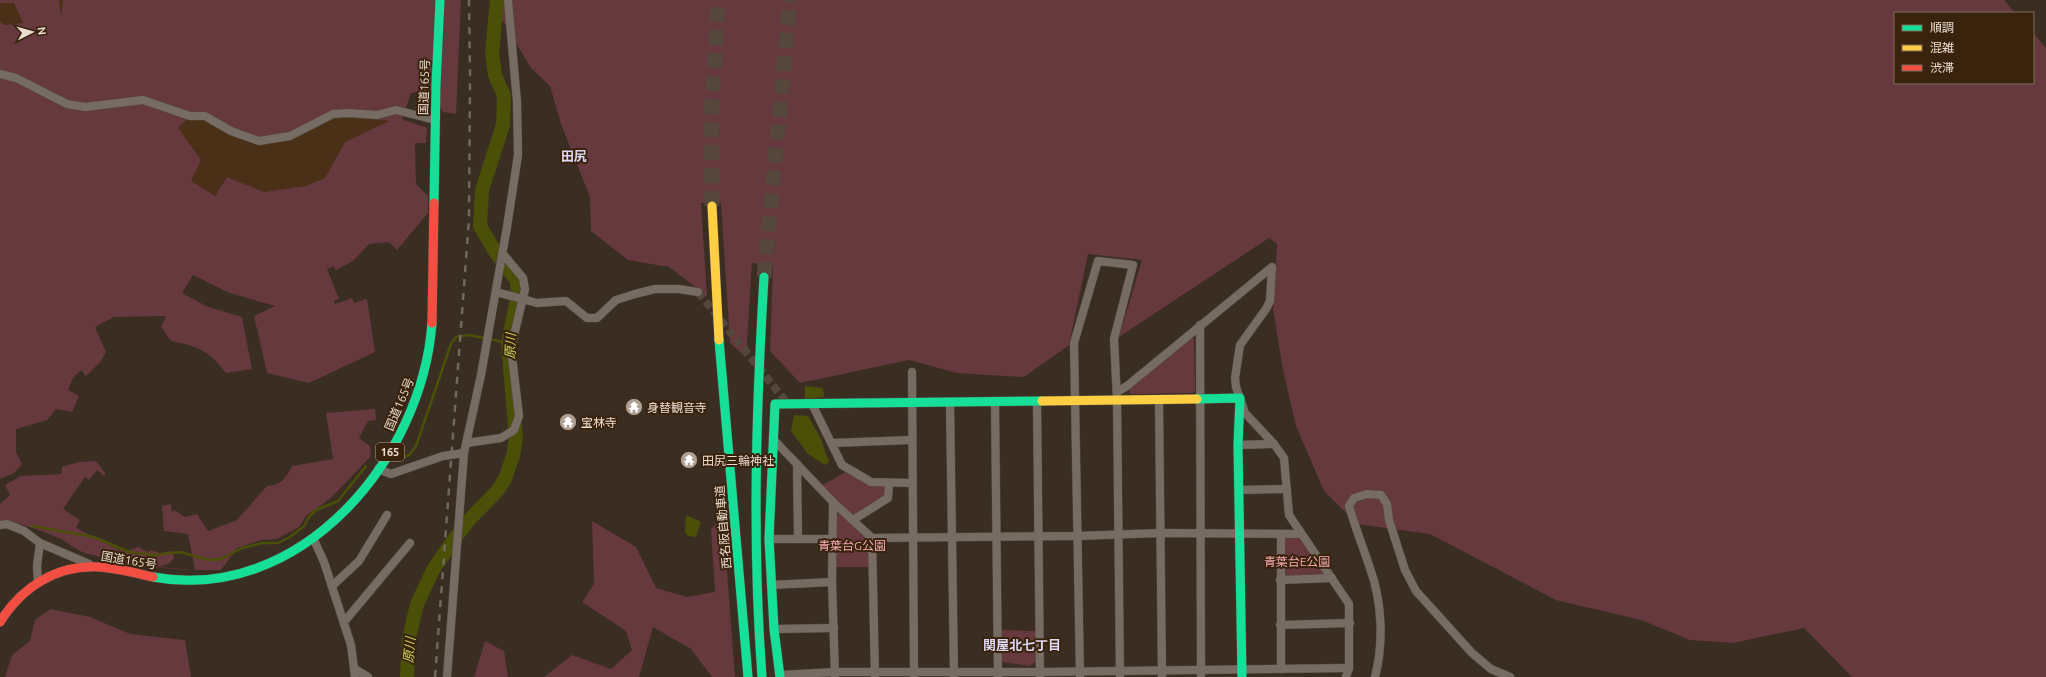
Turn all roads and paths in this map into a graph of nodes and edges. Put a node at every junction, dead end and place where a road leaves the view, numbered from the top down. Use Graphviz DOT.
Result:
graph roads {
  1 [pos="440,0"];
  2 [pos="508,0"];
  3 [pos="0,74"];
  4 [pos="435,120"];
  5 [pos="712,206"];
  6 [pos="503,254"];
  7 [pos="764,278"];
  8 [pos="496,292"];
  9 [pos="698,292"];
  10 [pos="522,300"];
  11 [pos="1200,325"];
  12 [pos="912,372"];
  13 [pos="1117,396"];
  14 [pos="1240,398"];
  15 [pos="1201,399"];
  16 [pos="1076,400"];
  17 [pos="1159,400"];
  18 [pos="1037,401"];
  19 [pos="911,402"];
  20 [pos="950,402"];
  21 [pos="995,402"];
  22 [pos="812,404"];
  23 [pos="773,439"];
  24 [pos="911,440"];
  25 [pos="466,443"];
  26 [pos="832,443"];
  27 [pos="1274,444"];
  28 [pos="1238,445"];
  29 [pos="464,453"];
  30 [pos="797,464"];
  31 [pos="378,469"];
  32 [pos="889,483"];
  33 [pos="911,483"];
  34 [pos="1287,489"];
  35 [pos="1239,490"];
  36 [pos="833,502"];
  37 [pos="387,515"];
  38 [pos="853,520"];
  39 [pos="0,525"];
  40 [pos="1160,533"];
  41 [pos="1201,533"];
  42 [pos="1119,534"];
  43 [pos="1240,534"];
  44 [pos="1281,534"];
  45 [pos="1300,534"];
  46 [pos="1038,536"];
  47 [pos="1077,536"];
  48 [pos="953,537"];
  49 [pos="996,537"];
  50 [pos="872,538"];
  51 [pos="912,538"];
  52 [pos="768,539"];
  53 [pos="798,539"];
  54 [pos="832,539"];
  55 [pos="314,540"];
  56 [pos="40,543"];
  57 [pos="410,543"];
  58 [pos="93,567"];
  59 [pos="1332,578"];
  60 [pos="1280,580"];
  61 [pos="832,582"];
  62 [pos="38,583"];
  63 [pos="771,585"];
  64 [pos="332,586"];
  65 [pos="0,622"];
  66 [pos="344,622"];
  67 [pos="1350,623"];
  68 [pos="1280,625"];
  69 [pos="834,628"];
  70 [pos="774,629"];
  71 [pos="1349,668"];
  72 [pos="1281,669"];
  73 [pos="355,673"];
  74 [pos="1241,673"];
  75 [pos="914,674"];
  76 [pos="954,674"];
  77 [pos="998,674"];
  78 [pos="1120,674"];
  79 [pos="1162,674"];
  80 [pos="1201,674"];
  81 [pos="835,675"];
  82 [pos="875,675"];
  83 [pos="1040,675"];
  84 [pos="1080,675"];
  85 [pos="780,676"];
  86 [pos="368,677"];
  87 [pos="447,677"];
  88 [pos="748,677"];
  89 [pos="762,677"];
  90 [pos="1346,677"];
  91 [pos="1375,677"];
  92 [pos="1510,677"];
  1 -- 4 [label="main road, 国道165号 / 165"];
  2 -- 6 [label="street"];
  3 -- 4 [label="street"];
  4 -- 31 [label="main road, 国道165号 / 165"];
  5 -- 88 [label="main road, 西名阪自動車道"];
  6 -- 8 [label="street"];
  6 -- 10 [label="street"];
  7 -- 89 [label="main road"];
  8 -- 10 [label="street"];
  8 -- 25 [label="street"];
  9 -- 10 [label="street"];
  10 -- 25 [label="street"];
  11 -- 13 [label="street"];
  11 -- 14 [label="street"];
  11 -- 15 [label="street"];
  12 -- 19 [label="street"];
  13 -- 16 [label="main road"];
  13 -- 16 [label="street"];
  13 -- 17 [label="main road"];
  13 -- 42 [label="street"];
  14 -- 15 [label="main road"];
  14 -- 27 [label="street"];
  14 -- 28 [label="main road"];
  15 -- 17 [label="main road"];
  15 -- 41 [label="street"];
  16 -- 18 [label="main road"];
  16 -- 47 [label="street"];
  17 -- 40 [label="street"];
  18 -- 21 [label="main road"];
  18 -- 46 [label="street"];
  19 -- 20 [label="main road"];
  19 -- 22 [label="main road"];
  19 -- 24 [label="street"];
  20 -- 21 [label="main road"];
  20 -- 48 [label="street"];
  21 -- 49 [label="street"];
  22 -- 23 [label="main road"];
  22 -- 26 [label="street"];
  23 -- 30 [label="street"];
  23 -- 52 [label="main road"];
  24 -- 26 [label="street"];
  24 -- 33 [label="street"];
  25 -- 29 [label="street"];
  26 -- 32 [label="street"];
  27 -- 28 [label="street"];
  27 -- 34 [label="street"];
  28 -- 35 [label="main road"];
  29 -- 31 [label="street"];
  29 -- 87 [label="street"];
  30 -- 36 [label="street"];
  30 -- 53 [label="street"];
  31 -- 55 [label="main road, 国道165号 / 165"];
  32 -- 33 [label="street"];
  32 -- 38 [label="street"];
  33 -- 51 [label="street"];
  34 -- 35 [label="street"];
  34 -- 45 [label="street"];
  35 -- 43 [label="main road"];
  36 -- 38 [label="street"];
  36 -- 54 [label="street"];
  37 -- 64 [label="street"];
  38 -- 50 [label="street"];
  39 -- 56 [label="street"];
  40 -- 41 [label="street"];
  40 -- 42 [label="street"];
  40 -- 79 [label="street"];
  41 -- 43 [label="street"];
  41 -- 80 [label="street"];
  42 -- 47 [label="street"];
  42 -- 78 [label="street"];
  43 -- 44 [label="street"];
  43 -- 74 [label="main road"];
  44 -- 45 [label="street"];
  44 -- 60 [label="street"];
  45 -- 59 [label="street"];
  46 -- 47 [label="street"];
  46 -- 49 [label="street"];
  46 -- 83 [label="street"];
  47 -- 84 [label="street"];
  48 -- 49 [label="street"];
  48 -- 51 [label="street"];
  48 -- 76 [label="street"];
  49 -- 77 [label="street"];
  50 -- 51 [label="street"];
  50 -- 82 [label="street"];
  51 -- 75 [label="street"];
  52 -- 53 [label="street"];
  52 -- 63 [label="main road"];
  53 -- 54 [label="street"];
  54 -- 61 [label="street"];
  55 -- 58 [label="main road, 国道165号 / 165"];
  55 -- 64 [label="street"];
  56 -- 58 [label="street"];
  56 -- 62 [label="street"];
  57 -- 66 [label="street"];
  58 -- 62 [label="main road, 国道165号 / 165"];
  59 -- 60 [label="street"];
  59 -- 67 [label="street"];
  60 -- 68 [label="street"];
  61 -- 63 [label="street"];
  61 -- 69 [label="street"];
  62 -- 65 [label="main road, 国道165号 / 165"];
  63 -- 70 [label="main road"];
  64 -- 66 [label="street"];
  66 -- 73 [label="street"];
  67 -- 68 [label="street"];
  67 -- 71 [label="street"];
  68 -- 72 [label="street"];
  69 -- 70 [label="street"];
  69 -- 81 [label="street"];
  70 -- 85 [label="main road"];
  71 -- 72 [label="street"];
  71 -- 90 [label="street"];
  72 -- 74 [label="street"];
  73 -- 86 [label="street"];
  74 -- 80 [label="street"];
  75 -- 76 [label="street"];
  75 -- 82 [label="street"];
  76 -- 77 [label="street"];
  77 -- 83 [label="street"];
  78 -- 79 [label="street"];
  78 -- 84 [label="street"];
  79 -- 80 [label="street"];
  81 -- 82 [label="street"];
  81 -- 85 [label="street"];
  83 -- 84 [label="street"];
  91 -- 92 [label="street"];
}
